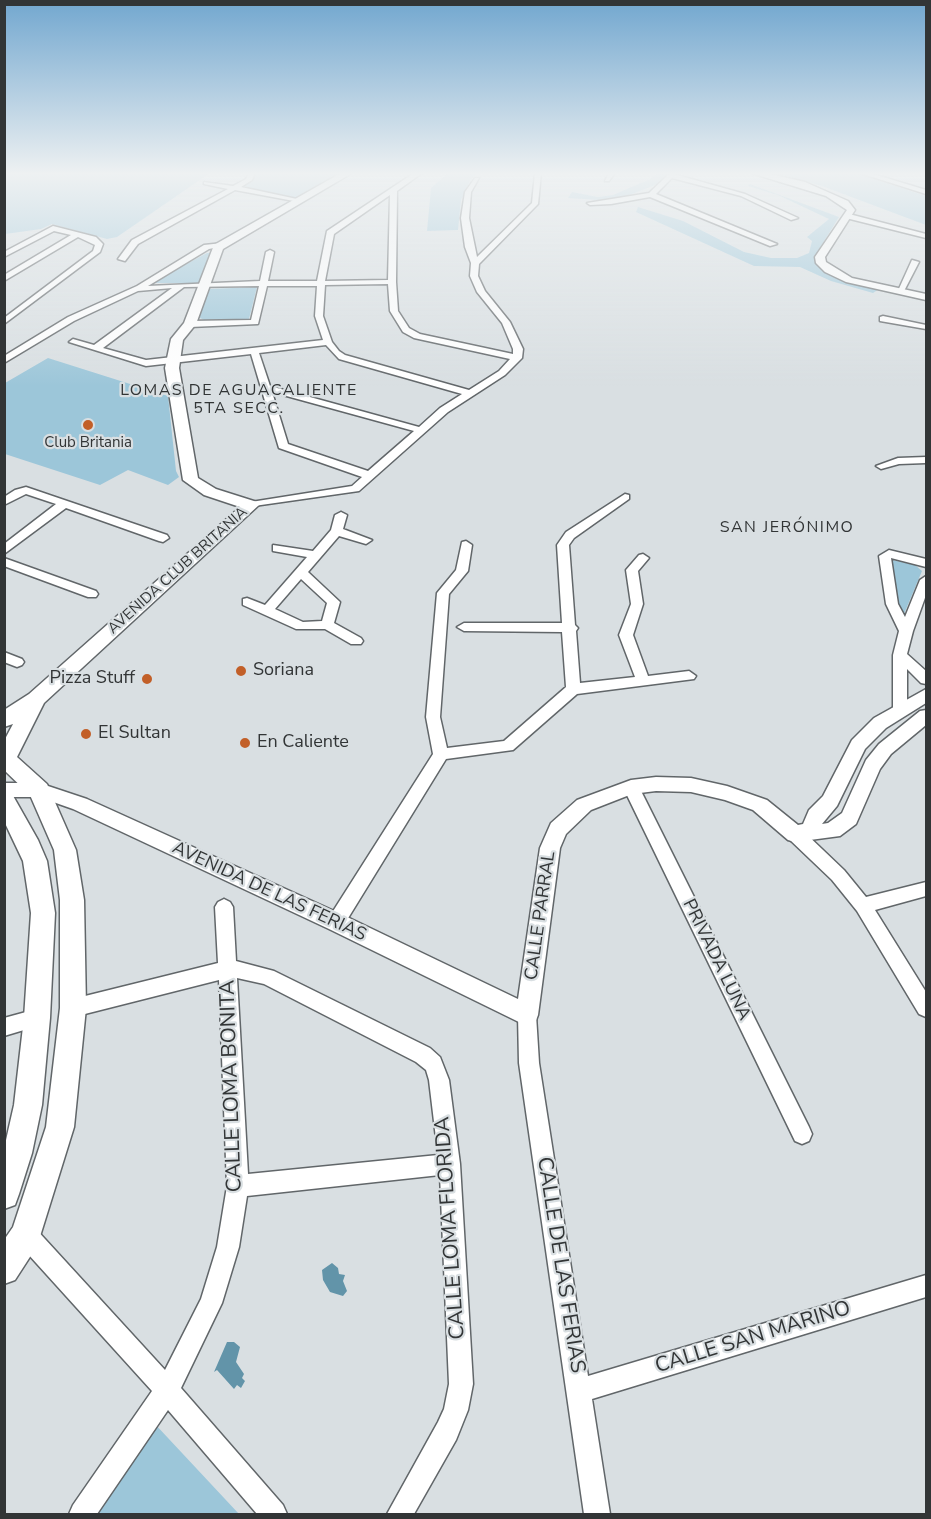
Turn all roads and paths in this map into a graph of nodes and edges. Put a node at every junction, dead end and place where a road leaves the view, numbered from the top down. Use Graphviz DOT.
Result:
graph roads {
  1 [pos="24,244"];
  2 [pos="62,244"];
  3 [pos="98,244"];
  4 [pos="134,244"];
  5 [pos="221,244"];
  6 [pos="222,244"];
  7 [pos="328,244"];
  8 [pos="393,244"];
  9 [pos="469,244"];
  10 [pos="495,244"];
  11 [pos="828,244"];
  12 [pos="218,246"];
  13 [pos="270,252"];
  14 [pos="4,255"];
  15 [pos="122,259"];
  16 [pos="915,262"];
  17 [pos="475,263"];
  18 [pos="4,279"];
  19 [pos="392,282"];
  20 [pos="321,283"];
  21 [pos="265,284"];
  22 [pos="182,285"];
  23 [pos="205,285"];
  24 [pos="136,289"];
  25 [pos="902,289"];
  26 [pos="927,291"];
  27 [pos="927,297"];
  28 [pos="883,319"];
  29 [pos="4,322"];
  30 [pos="190,324"];
  31 [pos="927,327"];
  32 [pos="73,342"];
  33 [pos="328,342"];
  34 [pos="96,348"];
  35 [pos="254,350"];
  36 [pos="517,358"];
  37 [pos="4,360"];
  38 [pos="172,361"];
  39 [pos="264,387"];
  40 [pos="468,393"];
  41 [pos="420,430"];
  42 [pos="927,460"];
  43 [pos="881,466"];
  44 [pos="371,476"];
  45 [pos="356,489"];
  46 [pos="625,497"];
  47 [pos="4,502"];
  48 [pos="64,504"];
  49 [pos="251,505"];
  50 [pos="337,531"];
  51 [pos="163,538"];
  52 [pos="366,540"];
  53 [pos="466,545"];
  54 [pos="277,548"];
  55 [pos="4,550"];
  56 [pos="317,555"];
  57 [pos="643,558"];
  58 [pos="4,562"];
  59 [pos="927,563"];
  60 [pos="302,573"];
  61 [pos="927,580"];
  62 [pos="92,594"];
  63 [pos="247,602"];
  64 [pos="268,609"];
  65 [pos="327,625"];
  66 [pos="464,627"];
  67 [pos="571,628"];
  68 [pos="906,631"];
  69 [pos="356,640"];
  70 [pos="900,655"];
  71 [pos="689,676"];
  72 [pos="927,678"];
  73 [pos="643,681"];
  74 [pos="573,689"];
  75 [pos="927,695"];
  76 [pos="36,699"];
  77 [pos="900,710"];
  78 [pos="927,716"];
  79 [pos="4,720"];
  80 [pos="441,754"];
  81 [pos="5,759"];
  82 [pos="631,787"];
  83 [pos="4,790"];
  84 [pos="39,790"];
  85 [pos="4,800"];
  86 [pos="803,832"];
  87 [pos="927,889"];
  88 [pos="224,906"];
  89 [pos="863,906"];
  90 [pos="336,922"];
  91 [pos="229,969"];
  92 [pos="73,1008"];
  93 [pos="927,1008"];
  94 [pos="527,1015"];
  95 [pos="37,1018"];
  96 [pos="4,1027"];
  97 [pos="802,1134"];
  98 [pos="450,1164"];
  99 [pos="238,1186"];
  100 [pos="4,1194"];
  101 [pos="26,1234"];
  102 [pos="4,1269"];
  103 [pos="927,1286"];
  104 [pos="167,1390"];
  105 [pos="579,1391"];
  106 [pos="82,1515"];
  107 [pos="273,1515"];
  108 [pos="400,1515"];
  109 [pos="597,1515"];
  1 -- 14 [label="street"];
  2 -- 18 [label="street"];
  3 -- 29 [label="street"];
  4 -- 15 [label="street"];
  5 -- 12 [label="main road"];
  6 -- 12 [label="main road"];
  7 -- 20 [label="street"];
  8 -- 19 [label="street"];
  9 -- 17 [label="street"];
  10 -- 17 [label="street"];
  11 -- 25 [label="street"];
  12 -- 23 [label="main road, AVENIDA CLUB BRITANIA"];
  12 -- 24 [label="street"];
  13 -- 21 [label="street"];
  16 -- 25 [label="street"];
  17 -- 36 [label="street"];
  19 -- 20 [label="street"];
  19 -- 36 [label="street"];
  20 -- 21 [label="street"];
  20 -- 33 [label="street"];
  21 -- 23 [label="street"];
  21 -- 30 [label="street"];
  22 -- 23 [label="street"];
  22 -- 24 [label="street"];
  22 -- 34 [label="street"];
  23 -- 30 [label="main road, AVENIDA CLUB BRITANIA"];
  24 -- 37 [label="street"];
  25 -- 26 [label="street"];
  25 -- 27 [label="street"];
  28 -- 31 [label="street"];
  30 -- 38 [label="main road, AVENIDA CLUB BRITANIA"];
  32 -- 34 [label="street"];
  33 -- 35 [label="street"];
  33 -- 40 [label="street"];
  34 -- 38 [label="street"];
  35 -- 38 [label="street"];
  35 -- 39 [label="street"];
  36 -- 40 [label="street"];
  38 -- 49 [label="main road, AVENIDA CLUB BRITANIA"];
  39 -- 41 [label="street"];
  39 -- 44 [label="street"];
  40 -- 41 [label="street"];
  41 -- 44 [label="street"];
  42 -- 43 [label="street"];
  44 -- 45 [label="street"];
  45 -- 49 [label="street"];
  45 -- 50 [label="street"];
  46 -- 67 [label="street"];
  47 -- 48 [label="street"];
  48 -- 51 [label="street"];
  48 -- 55 [label="street"];
  49 -- 76 [label="main road, AVENIDA CLUB BRITANIA"];
  50 -- 52 [label="street"];
  50 -- 56 [label="street"];
  53 -- 80 [label="street"];
  54 -- 56 [label="street"];
  56 -- 60 [label="street"];
  57 -- 73 [label="street"];
  58 -- 62 [label="street"];
  59 -- 68 [label="street"];
  60 -- 64 [label="street"];
  60 -- 65 [label="street"];
  61 -- 68 [label="street"];
  63 -- 64 [label="street"];
  64 -- 65 [label="street"];
  65 -- 69 [label="street"];
  66 -- 67 [label="street"];
  67 -- 74 [label="street"];
  68 -- 70 [label="street"];
  70 -- 72 [label="street"];
  70 -- 77 [label="street"];
  71 -- 73 [label="street"];
  73 -- 74 [label="street"];
  74 -- 80 [label="street"];
  75 -- 77 [label="street"];
  76 -- 79 [label="main road, AVENIDA CLUB BRITANIA"];
  76 -- 81 [label="main road, AVENIDA CLUB BRITANIA"];
  77 -- 86 [label="street"];
  78 -- 86 [label="street"];
  80 -- 90 [label="street"];
  81 -- 84 [label="main road"];
  82 -- 86 [label="street, CALLE PARRAL"];
  82 -- 94 [label="street, CALLE PARRAL"];
  82 -- 97 [label="street, PRIVADA LUNA"];
  83 -- 84 [label="street, AVENIDA DE LAS FERIAS"];
  84 -- 90 [label="street, AVENIDA DE LAS FERIAS"];
  84 -- 92 [label="main road"];
  85 -- 95 [label="main road"];
  86 -- 89 [label="street"];
  87 -- 89 [label="street"];
  88 -- 91 [label="street, CALLE LOMA BONITA"];
  89 -- 93 [label="street"];
  90 -- 94 [label="street, AVENIDA DE LAS FERIAS"];
  91 -- 92 [label="street, CALLE LOMA FLORIDA"];
  91 -- 98 [label="street, CALLE LOMA FLORIDA"];
  91 -- 99 [label="street, CALLE LOMA BONITA"];
  92 -- 101 [label="main road"];
  94 -- 105 [label="street, CALLE DE LAS FERIAS"];
  95 -- 96 [label="street"];
  95 -- 100 [label="main road"];
  98 -- 99 [label="street"];
  98 -- 108 [label="street, CALLE LOMA FLORIDA"];
  99 -- 104 [label="street, CALLE LOMA BONITA"];
  101 -- 102 [label="main road"];
  101 -- 104 [label="street"];
  103 -- 105 [label="street, CALLE SAN MARINO"];
  104 -- 106 [label="street, CALLE LOMA BONITA"];
  104 -- 107 [label="street"];
  105 -- 109 [label="street, CALLE DE LAS FERIAS"];
}
